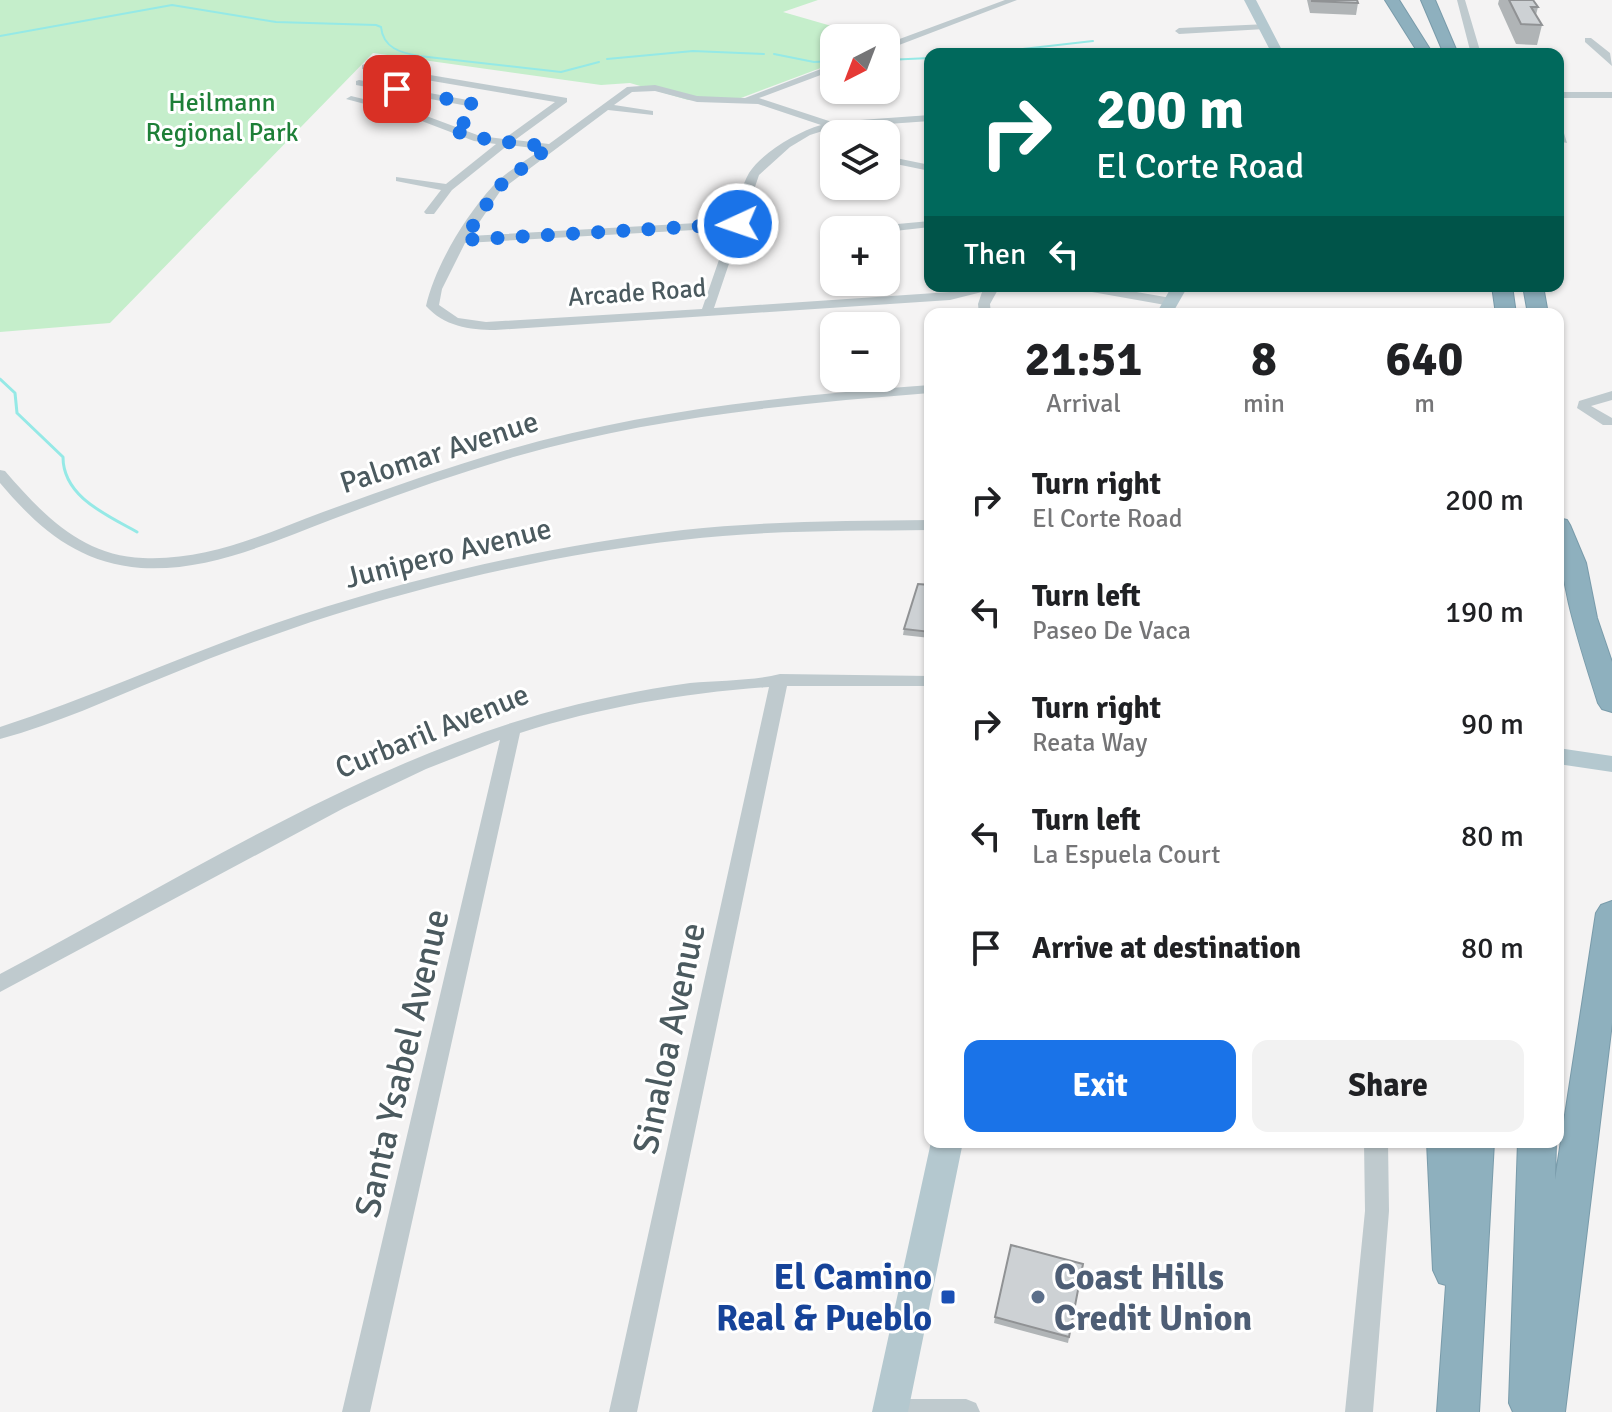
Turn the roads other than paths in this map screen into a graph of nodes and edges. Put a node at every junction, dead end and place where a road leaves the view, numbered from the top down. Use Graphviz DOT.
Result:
graph roads {
  1 [pos="1013,0"];
  2 [pos="1250,0"];
  3 [pos="1392,0"];
  4 [pos="1406,0"];
  5 [pos="1428,0"];
  6 [pos="1461,0"];
  7 [pos="1265,26"];
  8 [pos="1179,31"];
  9 [pos="1588,40"];
  10 [pos="900,42"];
  11 [pos="1275,48"];
  12 [pos="1422,48"];
  13 [pos="1424,48"];
  14 [pos="1448,48"];
  15 [pos="1474,48"];
  16 [pos="1612,63"];
  17 [pos="365,67"];
  18 [pos="820,72"];
  19 [pos="359,83"];
  20 [pos="496,88"];
  21 [pos="1564,95"];
  22 [pos="1612,95"];
  23 [pos="351,99"];
  24 [pos="747,99"];
  25 [pos="473,104"];
  26 [pos="605,107"];
  27 [pos="649,113"];
  28 [pos="924,118"];
  29 [pos="900,120"];
  30 [pos="820,121"];
  31 [pos="450,129"];
  32 [pos="820,129"];
  33 [pos="512,139"];
  34 [pos="551,146"];
  35 [pos="900,162"];
  36 [pos="924,167"];
  37 [pos="389,185"];
  38 [pos="448,188"];
  39 [pos="430,212"];
  40 [pos="738,224"];
  41 [pos="924,225"];
  42 [pos="900,227"];
  43 [pos="464,240"];
  44 [pos="967,292"];
  45 [pos="1107,292"];
  46 [pos="1168,308"];
  47 [pos="707,311"];
  48 [pos="924,390"];
  49 [pos="1612,395"];
  50 [pos="1608,422"];
  51 [pos="0,474"];
  52 [pos="924,525"];
  53 [pos="1564,540"];
  54 [pos="780,679"];
  55 [pos="924,681"];
  56 [pos="1612,703"];
  57 [pos="512,729"];
  58 [pos="0,733"];
  59 [pos="1564,757"];
  60 [pos="1601,762"];
  61 [pos="1612,913"];
  62 [pos="0,984"];
  63 [pos="946,1148"];
  64 [pos="1376,1148"];
  65 [pos="1446,1148"];
  66 [pos="1475,1148"];
  67 [pos="1537,1148"];
  68 [pos="1461,1371"];
  69 [pos="356,1412"];
  70 [pos="623,1412"];
  71 [pos="890,1412"];
  72 [pos="899,1412"];
  73 [pos="966,1412"];
  74 [pos="1359,1412"];
  75 [pos="1458,1412"];
  76 [pos="1529,1412"];
  77 [pos="1544,1412"];
  1 -- 10 [label="street"];
  2 -- 7 [label="main road"];
  3 -- 12 [label="highway"];
  4 -- 13 [label="highway"];
  5 -- 14 [label="highway"];
  6 -- 15 [label="street"];
  7 -- 8 [label="street"];
  7 -- 11 [label="main road"];
  9 -- 16 [label="street"];
  17 -- 20 [label="street"];
  18 -- 24 [label="street"];
  19 -- 25 [label="street"];
  20 -- 25 [label="street"];
  20 -- 33 [label="street"];
  21 -- 22 [label="street"];
  23 -- 31 [label="street"];
  24 -- 26 [label="street"];
  24 -- 30 [label="street"];
  25 -- 31 [label="street"];
  26 -- 27 [label="street"];
  26 -- 34 [label="street"];
  28 -- 29 [label="street"];
  31 -- 33 [label="street"];
  32 -- 40 [label="street"];
  33 -- 34 [label="street"];
  33 -- 38 [label="street"];
  34 -- 43 [label="street"];
  35 -- 36 [label="street"];
  37 -- 38 [label="street"];
  38 -- 39 [label="street"];
  40 -- 43 [label="street"];
  40 -- 47 [label="street"];
  41 -- 42 [label="street"];
  43 -- 47 [label="street, Arcade Road"];
  44 -- 47 [label="street, Arcade Road"];
  45 -- 46 [label="street"];
  48 -- 51 [label="street, Palomar Avenue"];
  49 -- 50 [label="street"];
  52 -- 58 [label="street, Junipero Avenue"];
  53 -- 56 [label="highway"];
  54 -- 55 [label="street, Curbaril Avenue"];
  54 -- 57 [label="street, Curbaril Avenue"];
  54 -- 70 [label="street, Sinaloa Avenue"];
  57 -- 62 [label="street, Curbaril Avenue"];
  57 -- 69 [label="street, Santa Ysabel Avenue"];
  59 -- 60 [label="main road"];
  61 -- 77 [label="highway"];
  63 -- 71 [label="main road"];
  64 -- 74 [label="street"];
  65 -- 68 [label="highway"];
  66 -- 68 [label="highway"];
  67 -- 76 [label="highway"];
  68 -- 75 [label="highway"];
  72 -- 73 [label="street"];
}
